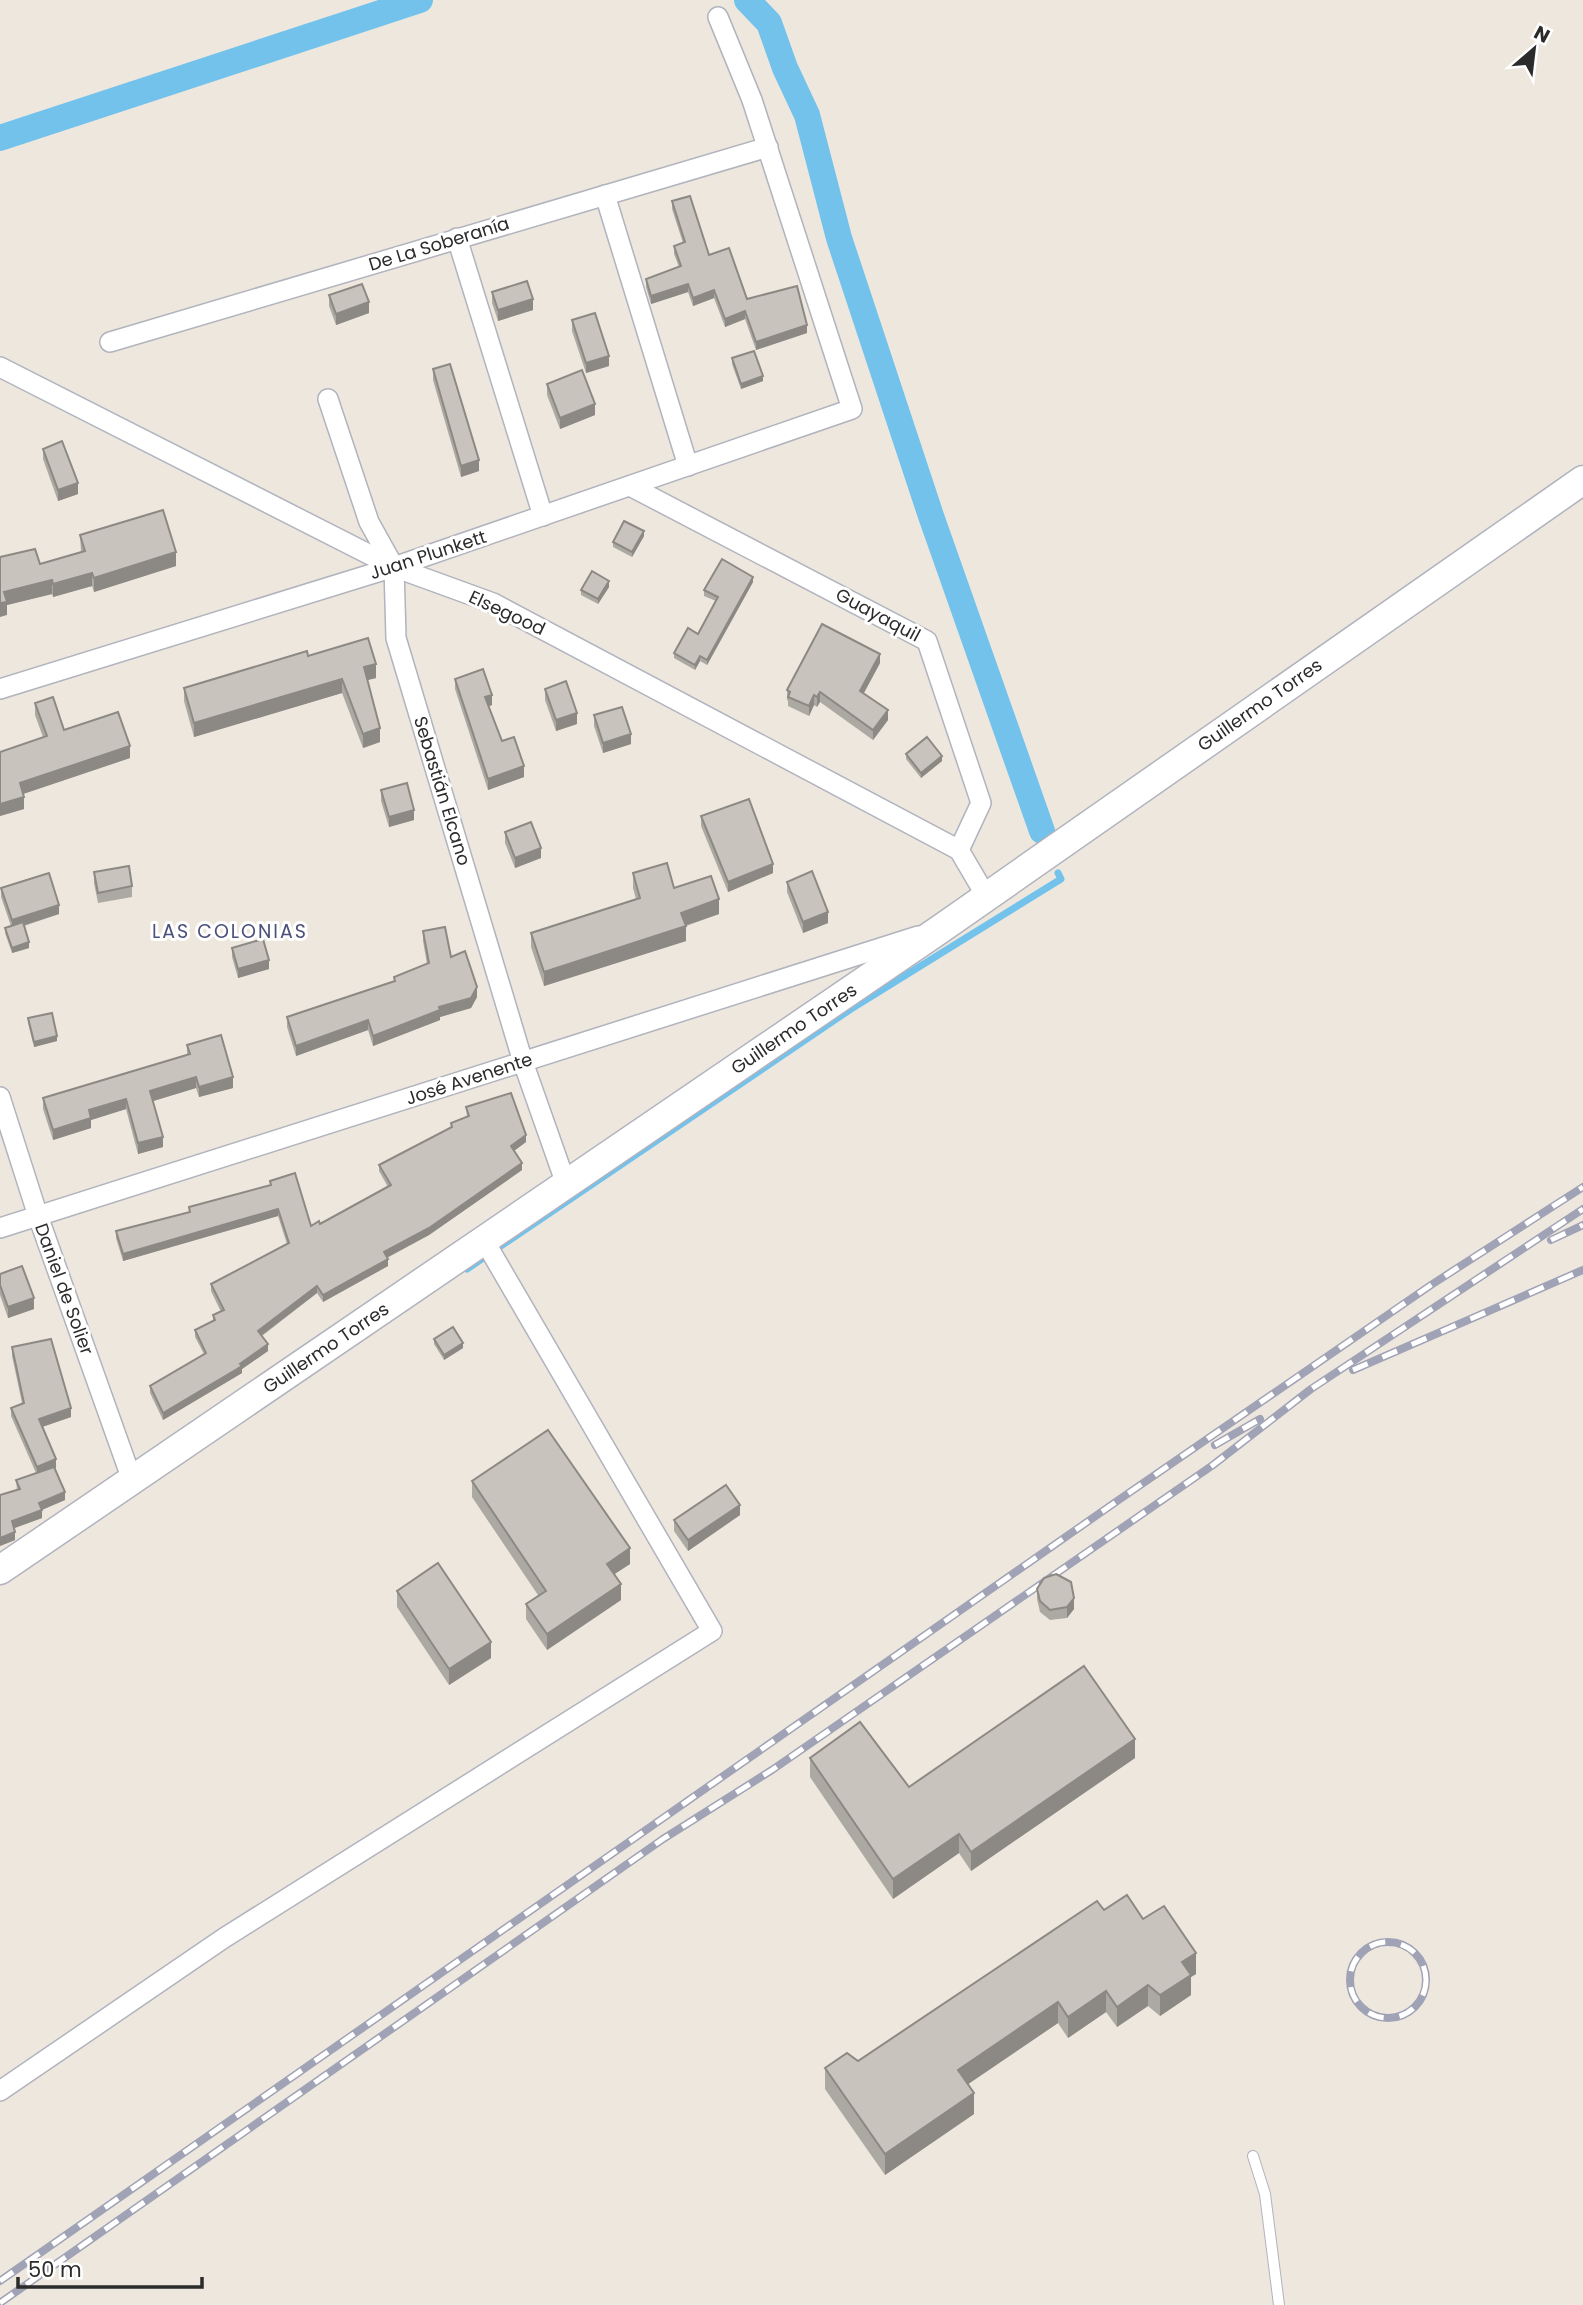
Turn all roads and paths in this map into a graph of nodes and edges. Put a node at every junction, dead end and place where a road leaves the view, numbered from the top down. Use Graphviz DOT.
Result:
graph roads {
  1 [pos="718,17"];
  2 [pos="768,146"];
  3 [pos="605,195"];
  4 [pos="457,238"];
  5 [pos="110,342"];
  6 [pos="0,368"];
  7 [pos="328,399"];
  8 [pos="688,466"];
  9 [pos="1583,480"];
  10 [pos="630,486"];
  11 [pos="543,516"];
  12 [pos="394,567"];
  13 [pos="0,689"];
  14 [pos="959,850"];
  15 [pos="986,896"];
  16 [pos="939,930"];
  17 [pos="523,1062"];
  18 [pos="0,1097"];
  19 [pos="566,1184"];
  20 [pos="37,1216"];
  21 [pos="0,1228"];
  22 [pos="484,1240"];
  23 [pos="132,1480"];
  24 [pos="0,1570"];
  25 [pos="0,2091"];
  26 [pos="1253,2156"];
  27 [pos="1279,2305"];
  1 -- 2 [label="street"];
  2 -- 3 [label="street, De La Soberanía"];
  2 -- 8 [label="street, Juan Plunkett"];
  3 -- 4 [label="street, De La Soberanía"];
  3 -- 8 [label="street"];
  4 -- 5 [label="street, De La Soberanía"];
  4 -- 11 [label="street"];
  6 -- 12 [label="street, Elsegood"];
  7 -- 12 [label="street, Sebastián Elcano"];
  8 -- 10 [label="street, Juan Plunkett"];
  9 -- 15 [label="main road, Guillermo Torres"];
  10 -- 11 [label="street, Juan Plunkett"];
  10 -- 14 [label="street, Guayaquil"];
  11 -- 12 [label="street, Juan Plunkett"];
  12 -- 13 [label="street, Juan Plunkett"];
  12 -- 14 [label="street, Elsegood"];
  12 -- 17 [label="street, Sebastián Elcano"];
  14 -- 15 [label="street"];
  15 -- 16 [label="main road, Guillermo Torres"];
  16 -- 17 [label="street, José Avenente"];
  16 -- 19 [label="main road, Guillermo Torres"];
  17 -- 19 [label="street, Sebastián Elcano"];
  17 -- 20 [label="street, José Avenente"];
  18 -- 20 [label="street, Daniel de Solier"];
  19 -- 22 [label="main road, Guillermo Torres"];
  20 -- 21 [label="street, José Avenente"];
  20 -- 23 [label="street, Daniel de Solier"];
  22 -- 23 [label="main road, Guillermo Torres"];
  22 -- 25 [label="street"];
  23 -- 24 [label="main road, Guillermo Torres"];
  26 -- 27 [label="lane"];
}
